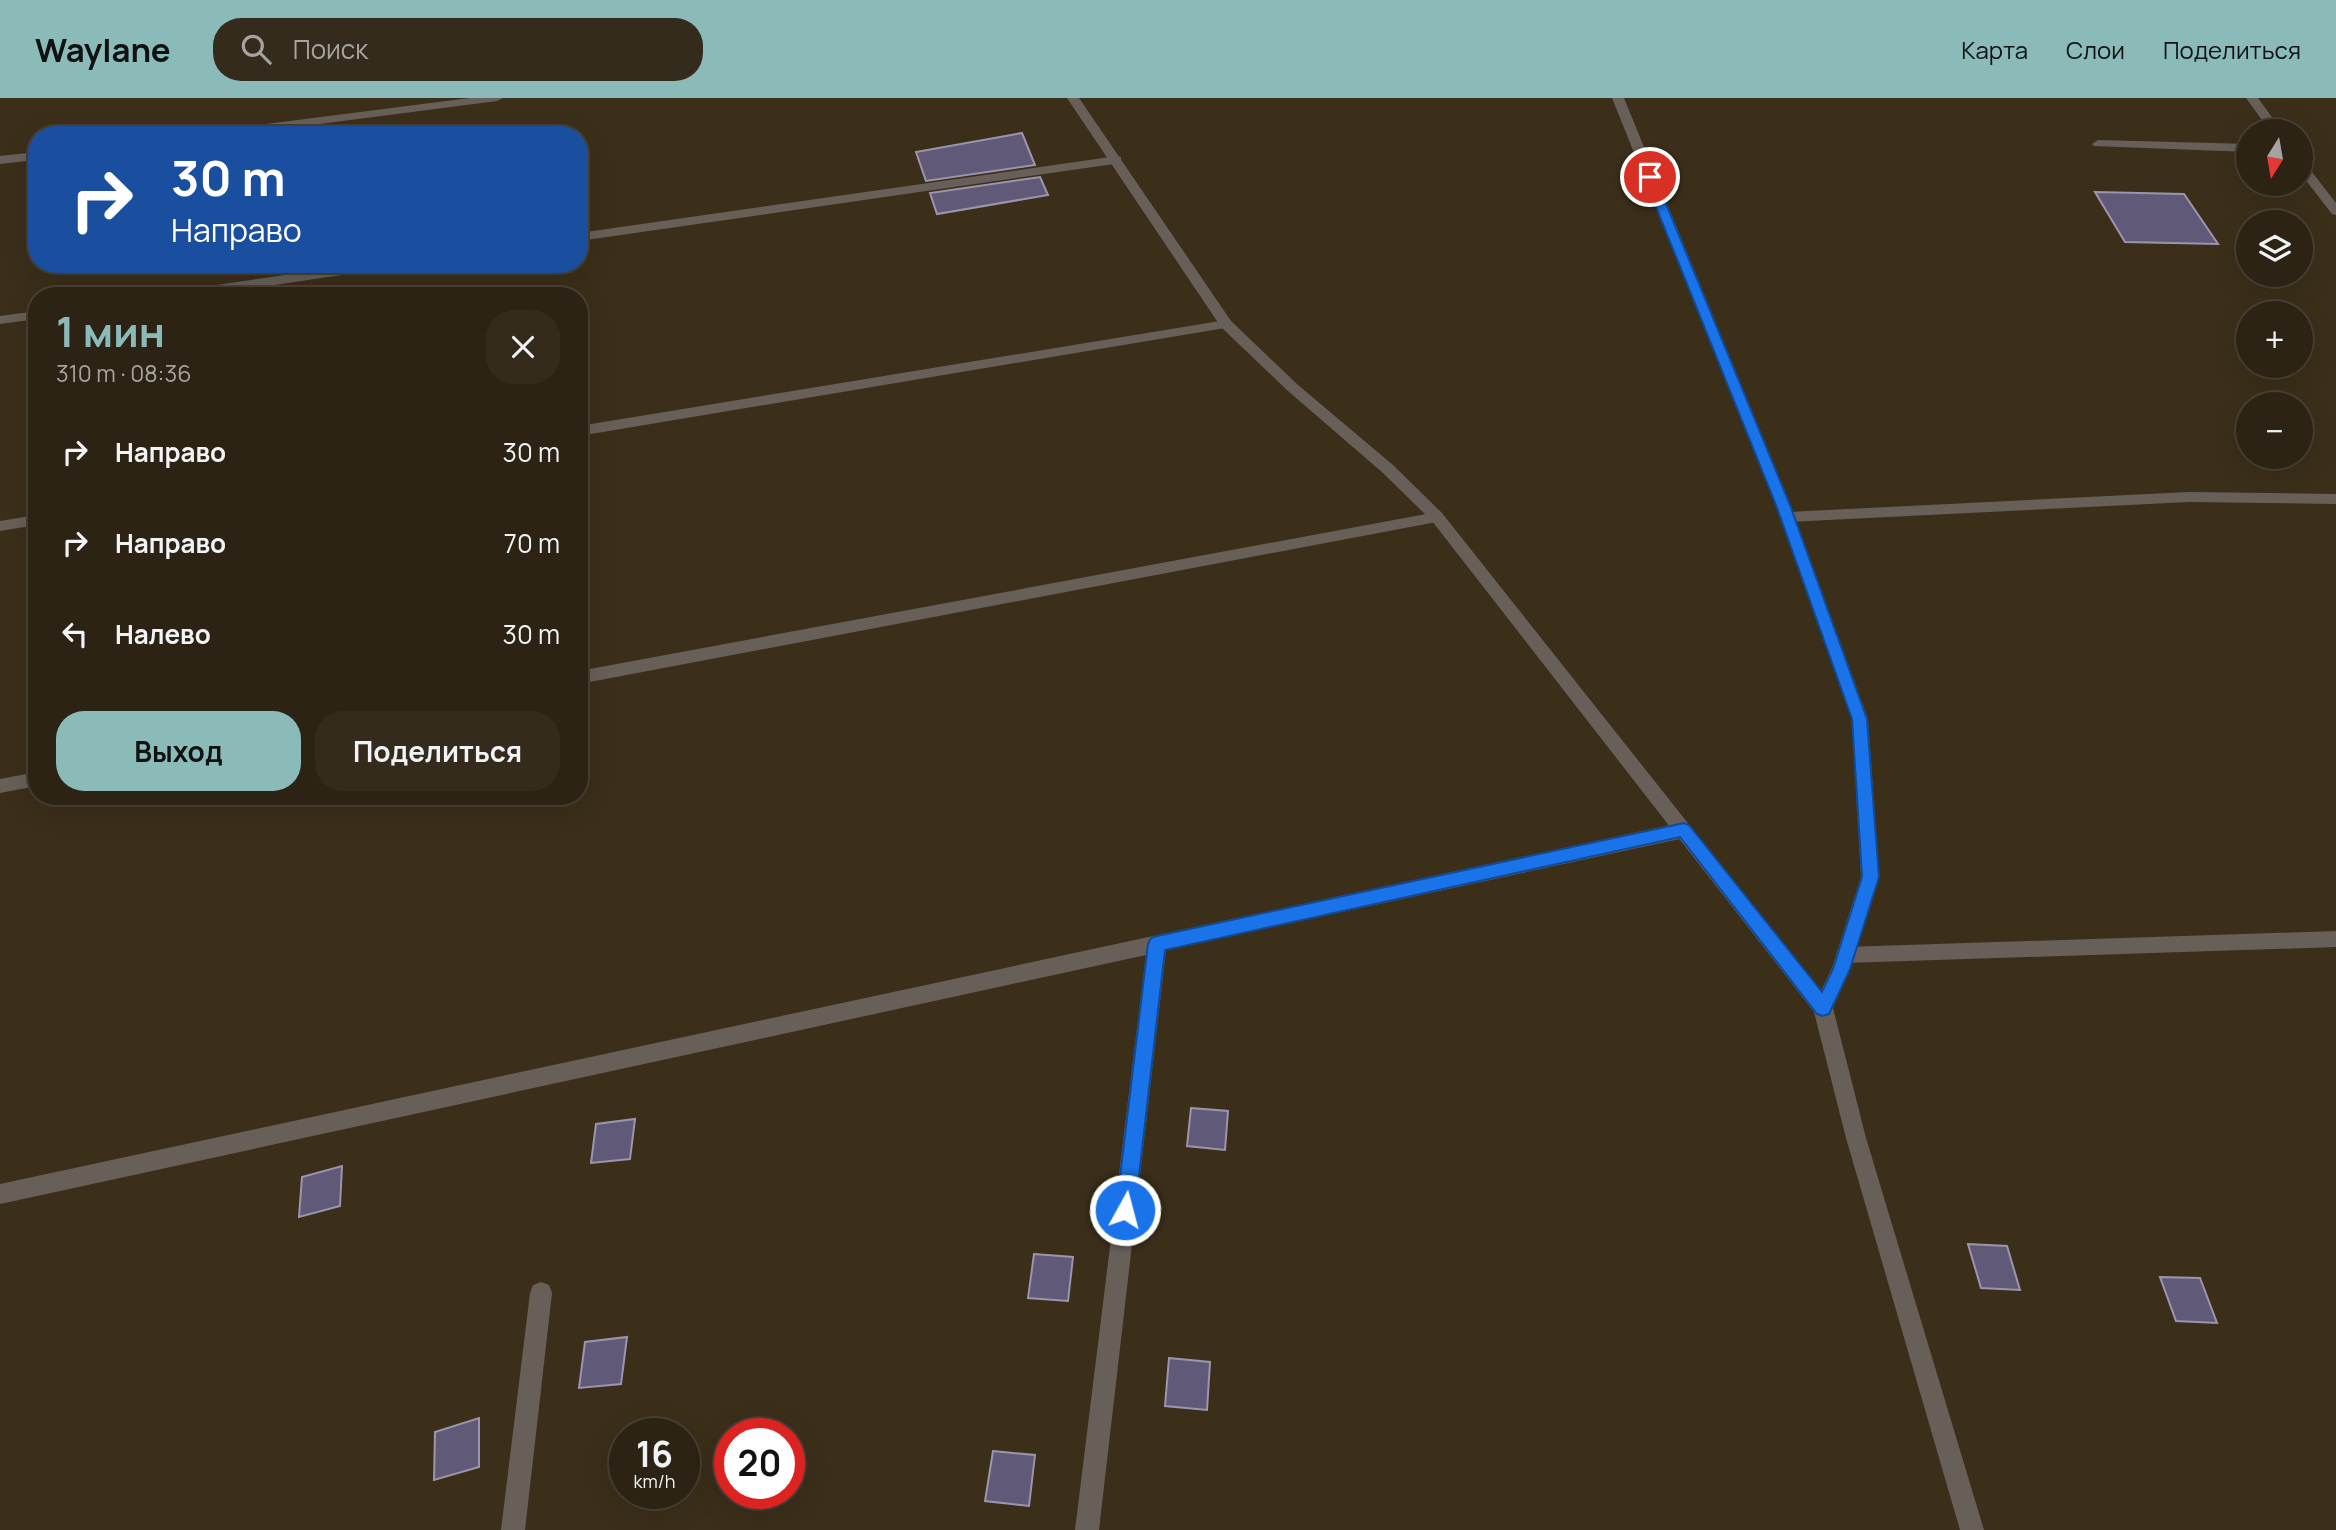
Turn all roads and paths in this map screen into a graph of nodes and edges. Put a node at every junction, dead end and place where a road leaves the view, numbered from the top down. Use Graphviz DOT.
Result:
graph roads {
  1 [pos="497,98"];
  2 [pos="1073,98"];
  3 [pos="1618,98"];
  4 [pos="2252,98"];
  5 [pos="2267,119"];
  6 [pos="275,126"];
  7 [pos="2098,144"];
  8 [pos="2236,148"];
  9 [pos="28,157"];
  10 [pos="0,160"];
  11 [pos="1117,160"];
  12 [pos="2314,183"];
  13 [pos="2336,211"];
  14 [pos="588,236"];
  15 [pos="328,273"];
  16 [pos="231,287"];
  17 [pos="28,316"];
  18 [pos="0,320"];
  19 [pos="1226,324"];
  20 [pos="588,430"];
  21 [pos="2336,499"];
  22 [pos="1437,517"];
  23 [pos="1788,517"];
  24 [pos="28,522"];
  25 [pos="0,527"];
  26 [pos="588,676"];
  27 [pos="28,781"];
  28 [pos="0,786"];
  29 [pos="1684,830"];
  30 [pos="2336,939"];
  31 [pos="1157,944"];
  32 [pos="1845,955"];
  33 [pos="1823,1008"];
  34 [pos="0,1194"];
  35 [pos="541,1293"];
  36 [pos="513,1530"];
  37 [pos="1087,1530"];
  38 [pos="1969,1530"];
  1 -- 6 [label="street"];
  2 -- 11 [label="street"];
  3 -- 23 [label="street"];
  4 -- 5 [label="street"];
  7 -- 8 [label="street"];
  9 -- 10 [label="street"];
  11 -- 14 [label="street"];
  11 -- 19 [label="street"];
  12 -- 13 [label="street"];
  15 -- 16 [label="street"];
  17 -- 18 [label="street"];
  19 -- 20 [label="street"];
  19 -- 22 [label="street"];
  21 -- 23 [label="street"];
  22 -- 26 [label="street"];
  22 -- 29 [label="street"];
  23 -- 32 [label="street"];
  24 -- 25 [label="street"];
  27 -- 28 [label="street"];
  29 -- 31 [label="street"];
  29 -- 33 [label="street"];
  30 -- 32 [label="street"];
  31 -- 34 [label="street"];
  31 -- 37 [label="street"];
  32 -- 33 [label="street"];
  33 -- 38 [label="street"];
  35 -- 36 [label="street"];
}
